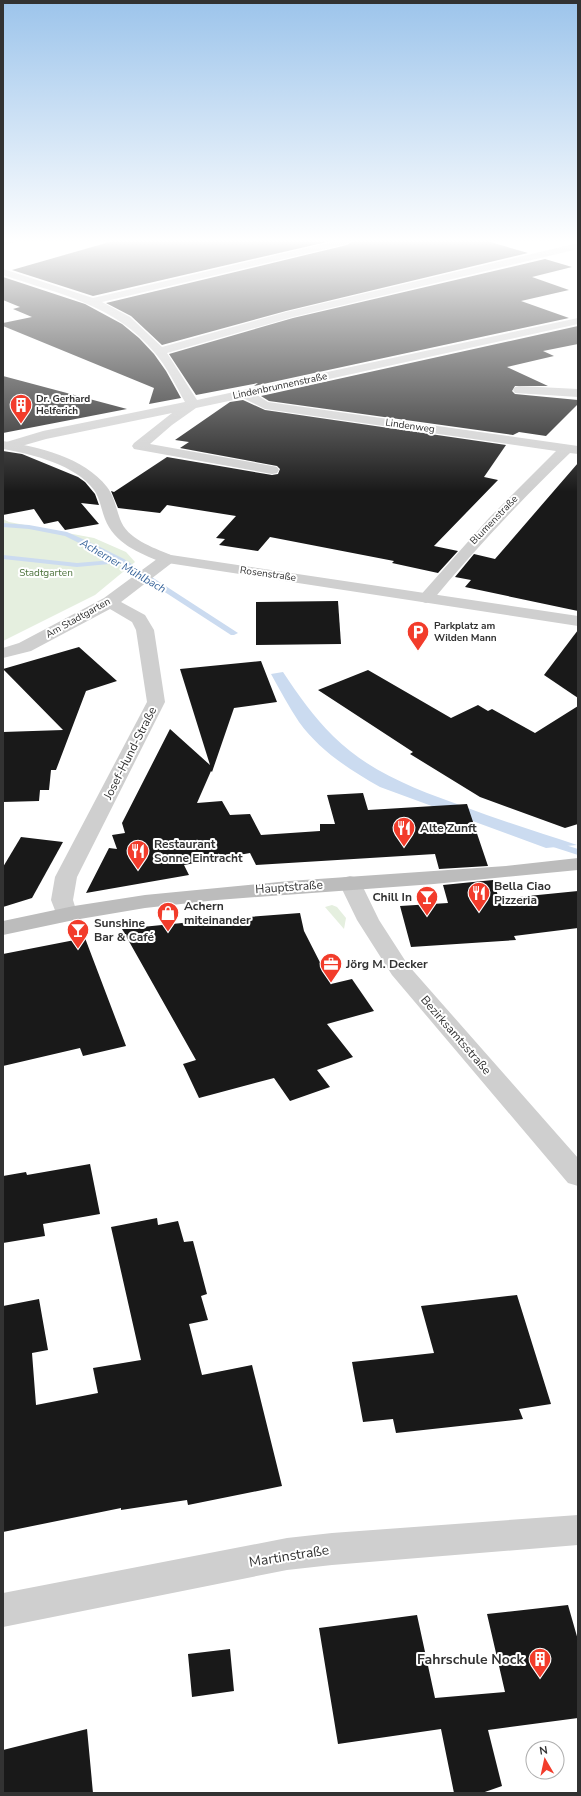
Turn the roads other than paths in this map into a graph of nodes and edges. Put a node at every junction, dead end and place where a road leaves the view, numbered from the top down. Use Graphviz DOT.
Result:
graph roads {
  1 [pos="132,325"];
  2 [pos="252,325"];
  3 [pos="561,325"];
  4 [pos="160,351"];
  5 [pos="519,390"];
  6 [pos="578,393"];
  7 [pos="245,394"];
  8 [pos="193,404"];
  9 [pos="4,446"];
  10 [pos="573,449"];
  11 [pos="272,470"];
  12 [pos="167,558"];
  13 [pos="426,598"];
  14 [pos="110,602"];
  15 [pos="578,621"];
  16 [pos="3,653"];
  17 [pos="578,864"];
  18 [pos="350,883"];
  19 [pos="66,913"];
  20 [pos="3,928"];
  21 [pos="578,1176"];
  22 [pos="578,1530"];
  23 [pos="3,1610"];
  1 -- 4 [label="street"];
  2 -- 4 [label="street"];
  3 -- 7 [label="street, Lindenbrunnenstraße"];
  4 -- 8 [label="street"];
  5 -- 6 [label="street"];
  7 -- 8 [label="street, Lindenbrunnenstraße"];
  7 -- 10 [label="street, Lindenweg"];
  8 -- 9 [label="street, Lindenbrunnenstraße"];
  8 -- 11 [label="street, Lindenbrunnenstraße"];
  9 -- 12 [label="street, Rosenstraße"];
  10 -- 13 [label="street, Blumenstraße"];
  12 -- 13 [label="street, Rosenstraße"];
  12 -- 14 [label="street, Am Stadtgarten"];
  13 -- 15 [label="street, Rosenstraße"];
  14 -- 16 [label="street, Am Stadtgarten"];
  14 -- 19 [label="street, Josef-Hund-Straße"];
  17 -- 18 [label="main road, Hauptstraße"];
  18 -- 19 [label="main road, Hauptstraße"];
  18 -- 21 [label="street, Bezirksamtsstraße"];
  19 -- 20 [label="main road, Hauptstraße"];
  22 -- 23 [label="street, Martinstraße"];
}
